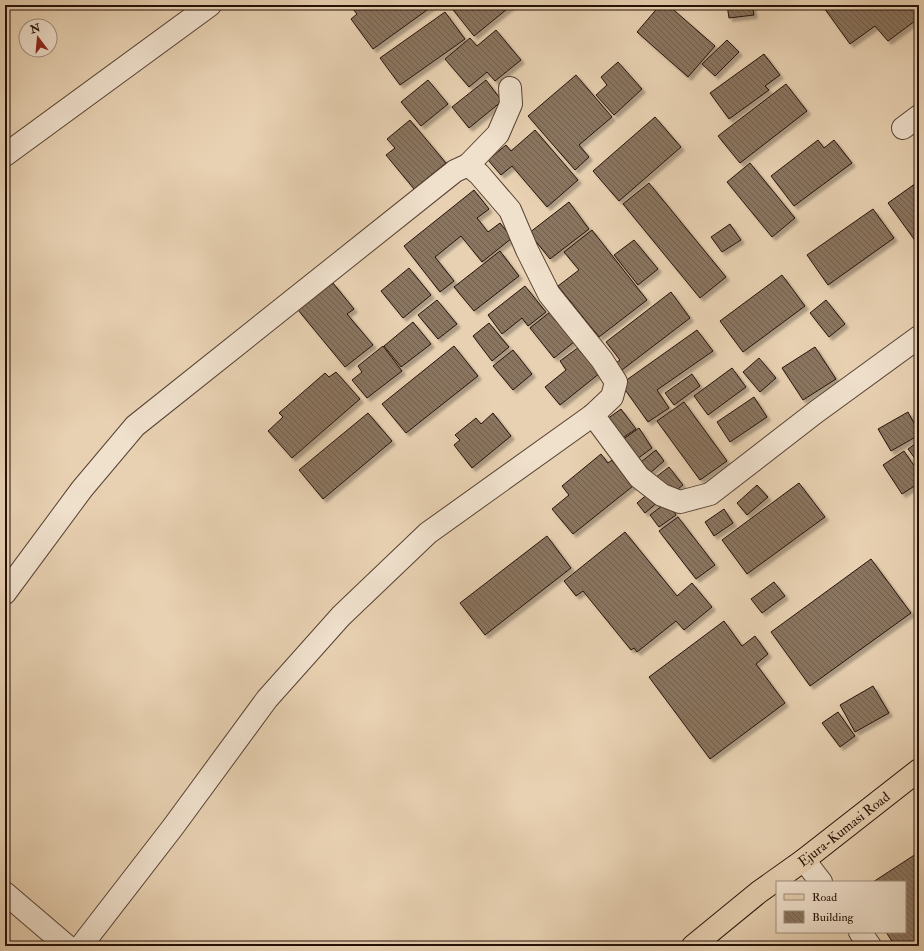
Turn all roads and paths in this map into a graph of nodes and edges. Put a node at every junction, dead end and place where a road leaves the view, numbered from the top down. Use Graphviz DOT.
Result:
graph roads {
  1 [pos="210,5"];
  2 [pos="510,88"];
  3 [pos="5,155"];
  4 [pos="468,165"];
  5 [pos="919,337"];
  6 [pos="594,415"];
  7 [pos="5,594"];
  8 [pos="919,770"];
  9 [pos="804,860"];
  10 [pos="820,881"];
  11 [pos="5,893"];
  12 [pos="861,933"];
  13 [pos="67,946"];
  14 [pos="81,946"];
  15 [pos="693,946"];
  16 [pos="870,946"];
  1 -- 3 [label="street"];
  2 -- 4 [label="street"];
  4 -- 6 [label="street"];
  4 -- 7 [label="street"];
  5 -- 6 [label="street"];
  6 -- 14 [label="street"];
  8 -- 9 [label="main road, Ejura-Kumasi Road"];
  9 -- 10 [label="street"];
  9 -- 15 [label="main road, Ejura-Kumasi Road"];
  11 -- 13 [label="street"];
  12 -- 16 [label="street"];
}
